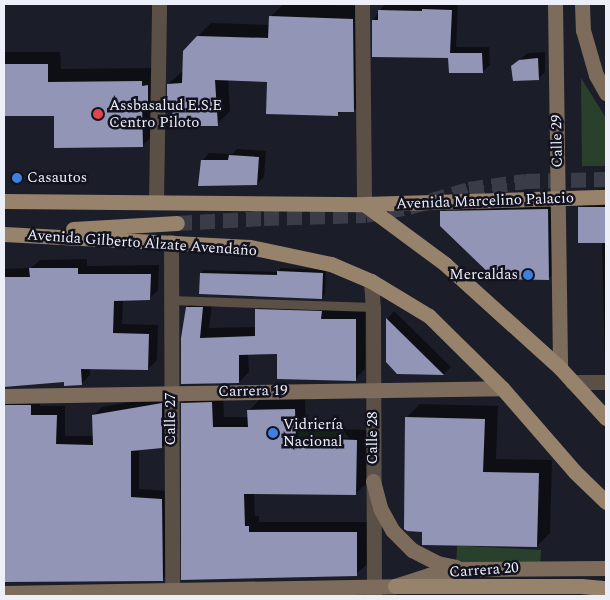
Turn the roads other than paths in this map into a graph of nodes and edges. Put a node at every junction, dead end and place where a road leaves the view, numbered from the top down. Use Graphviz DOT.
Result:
graph roads {
  1 [pos="159,4"];
  2 [pos="362,4"];
  3 [pos="555,4"];
  4 [pos="582,4"];
  5 [pos="606,92"];
  6 [pos="606,197"];
  7 [pos="559,198"];
  8 [pos="4,201"];
  9 [pos="156,201"];
  10 [pos="364,204"];
  11 [pos="177,223"];
  12 [pos="4,233"];
  13 [pos="171,242"];
  14 [pos="371,280"];
  15 [pos="171,300"];
  16 [pos="373,307"];
  17 [pos="560,368"];
  18 [pos="572,382"];
  19 [pos="606,382"];
  20 [pos="502,388"];
  21 [pos="373,390"];
  22 [pos="171,392"];
  23 [pos="4,396"];
  24 [pos="606,418"];
  25 [pos="373,481"];
  26 [pos="606,502"];
  27 [pos="606,568"];
  28 [pos="463,569"];
  29 [pos="395,586"];
  30 [pos="606,588"];
  31 [pos="374,591"];
  32 [pos="581,591"];
  33 [pos="4,593"];
  34 [pos="172,593"];
  1 -- 9 [label="street"];
  2 -- 10 [label="street"];
  3 -- 7 [label="street, Calle 29"];
  4 -- 5 [label="street"];
  6 -- 7 [label="main road, Avenida Marcelino Palacio"];
  7 -- 10 [label="main road, Avenida Marcelino Palacio"];
  7 -- 17 [label="street, Calle 29"];
  8 -- 9 [label="main road"];
  9 -- 10 [label="main road"];
  10 -- 17 [label="main road"];
  11 -- 12 [label="main road"];
  12 -- 13 [label="main road, Avenida Gilberto Alzate Avendaño"];
  13 -- 14 [label="main road, Avenida Gilberto Alzate Avendaño"];
  13 -- 15 [label="street, Calle 27"];
  14 -- 16 [label="street, Calle 28"];
  14 -- 20 [label="main road, Avenida Gilberto Alzate Avendaño"];
  15 -- 16 [label="lane"];
  15 -- 22 [label="street, Calle 27"];
  16 -- 21 [label="street, Calle 28"];
  17 -- 18 [label="main road"];
  18 -- 19 [label="street"];
  18 -- 24 [label="main road"];
  20 -- 21 [label="street, Carrera 19"];
  20 -- 26 [label="main road, Avenida Gilberto Alzate Avendaño"];
  21 -- 22 [label="street, Carrera 19"];
  21 -- 25 [label="street, Calle 28"];
  22 -- 23 [label="street, Carrera 19"];
  22 -- 34 [label="street, Calle 27"];
  25 -- 28 [label="street"];
  25 -- 31 [label="street, Calle 28"];
  27 -- 28 [label="street, Carrera 20"];
  28 -- 29 [label="street, Carrera 20"];
  29 -- 31 [label="street, Carrera 20"];
  29 -- 32 [label="main road"];
  30 -- 32 [label="main road"];
  31 -- 34 [label="street, Carrera 20"];
  33 -- 34 [label="street, Carrera 20"];
}
